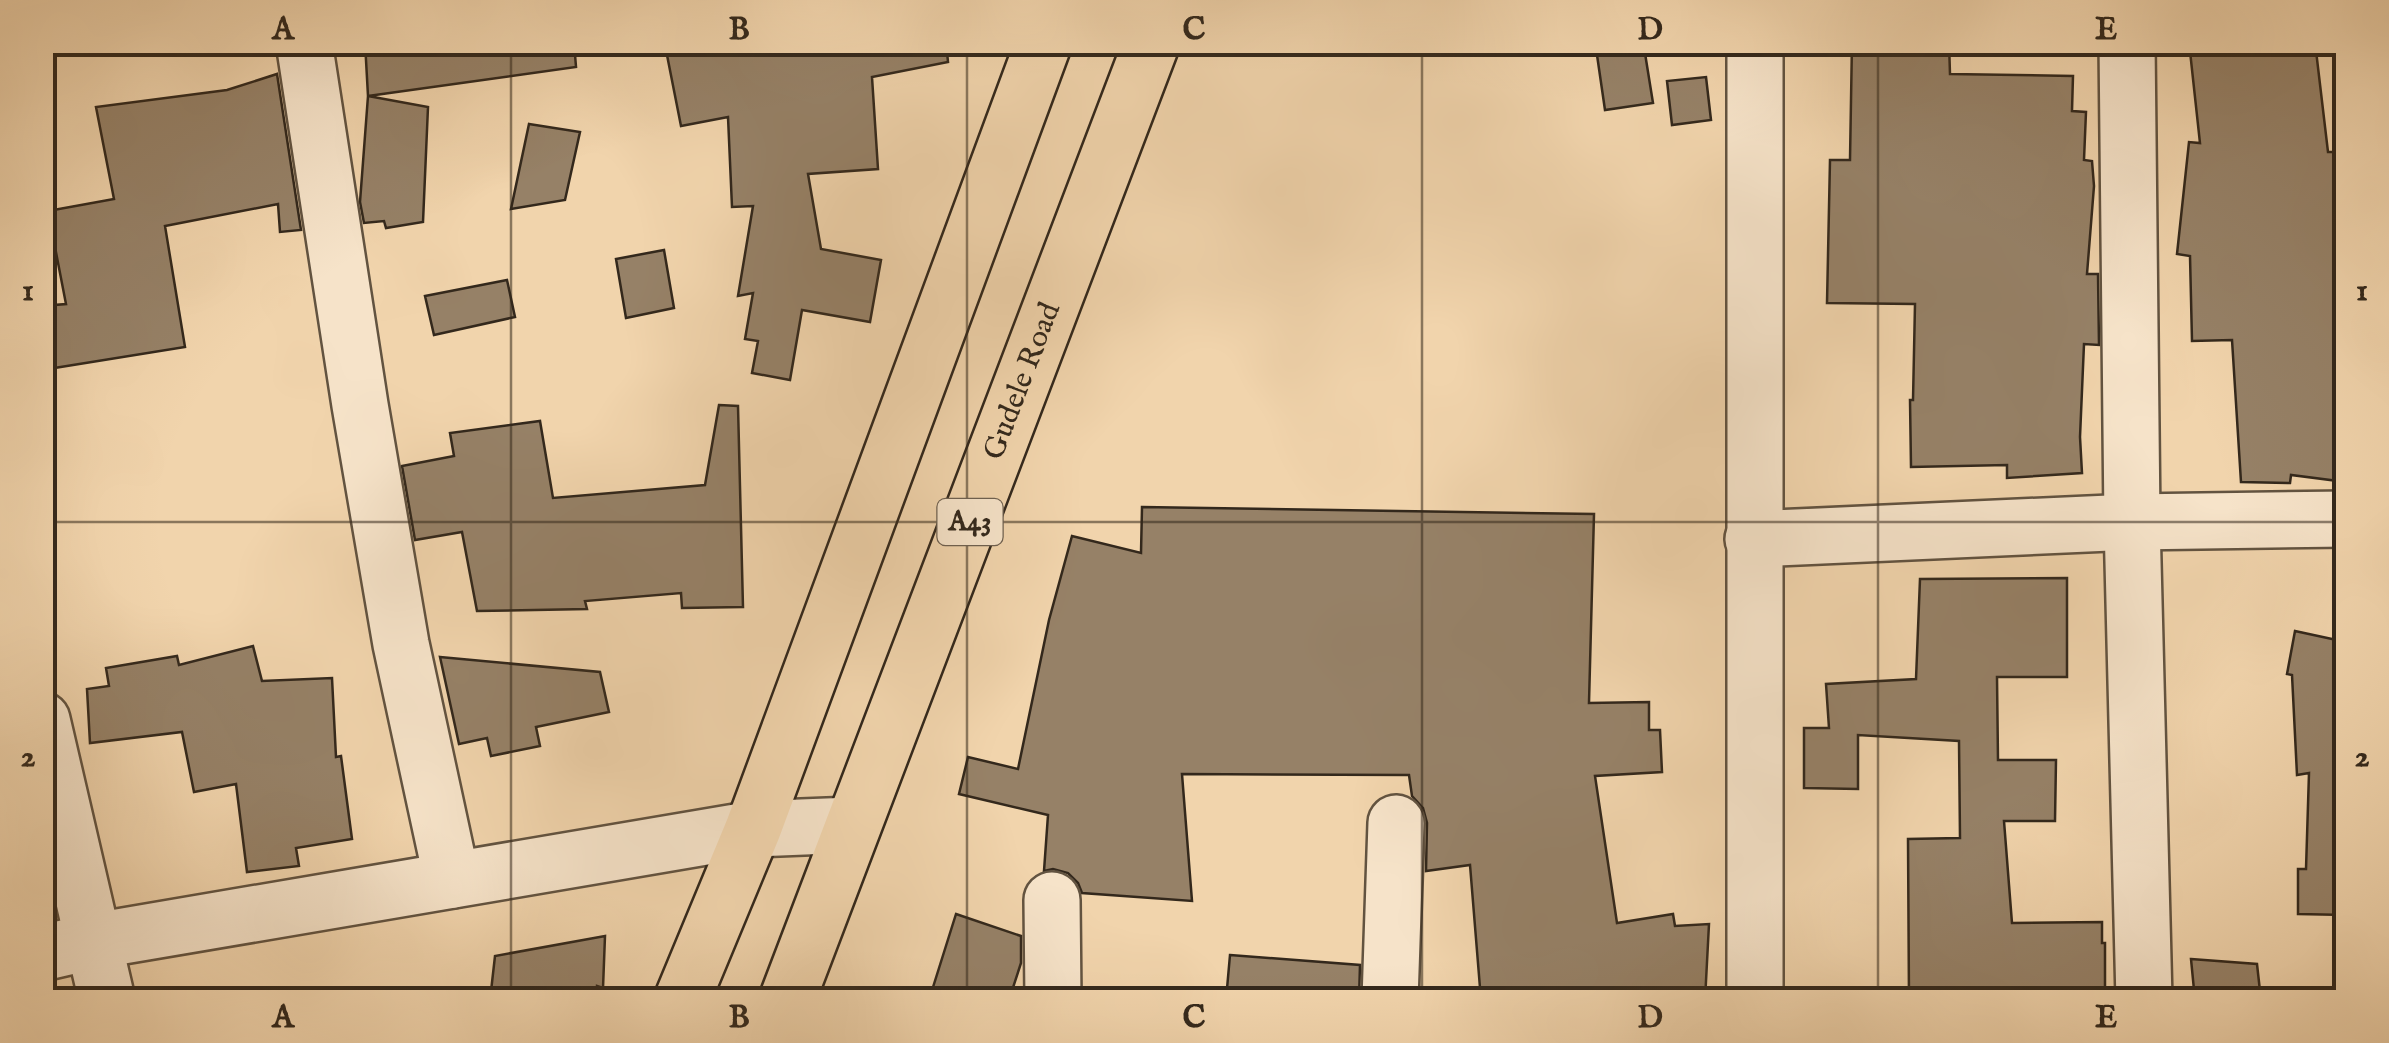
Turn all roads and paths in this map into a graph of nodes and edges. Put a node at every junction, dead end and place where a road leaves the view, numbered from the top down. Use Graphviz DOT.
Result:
graph roads {
  1 [pos="304,42"];
  2 [pos="1044,42"];
  3 [pos="1152,42"];
  4 [pos="1755,42"];
  5 [pos="2126,42"];
  6 [pos="2346,519"];
  7 [pos="2132,522"];
  8 [pos="1753,539"];
  9 [pos="42,720"];
  10 [pos="1396,823"];
  11 [pos="854,825"];
  12 [pos="754,829"];
  13 [pos="452,880"];
  14 [pos="1052,900"];
  15 [pos="68,947"];
  16 [pos="106,1000"];
  17 [pos="682,1000"];
  18 [pos="787,1000"];
  19 [pos="1052,1000"];
  20 [pos="1390,1000"];
  21 [pos="1755,1000"];
  22 [pos="2144,1000"];
  1 -- 13 [label="street"];
  2 -- 12 [label="highway"];
  3 -- 11 [label="highway, Gudele Road / A43"];
  4 -- 8 [label="street"];
  5 -- 7 [label="street"];
  6 -- 7 [label="street"];
  7 -- 8 [label="street"];
  7 -- 22 [label="street"];
  8 -- 21 [label="street"];
  9 -- 15 [label="street"];
  10 -- 20 [label="street"];
  11 -- 12 [label="street"];
  11 -- 18 [label="highway, Gudele Road / A43"];
  12 -- 13 [label="street"];
  12 -- 17 [label="highway"];
  13 -- 15 [label="street"];
  14 -- 19 [label="street"];
  15 -- 16 [label="street"];
}
